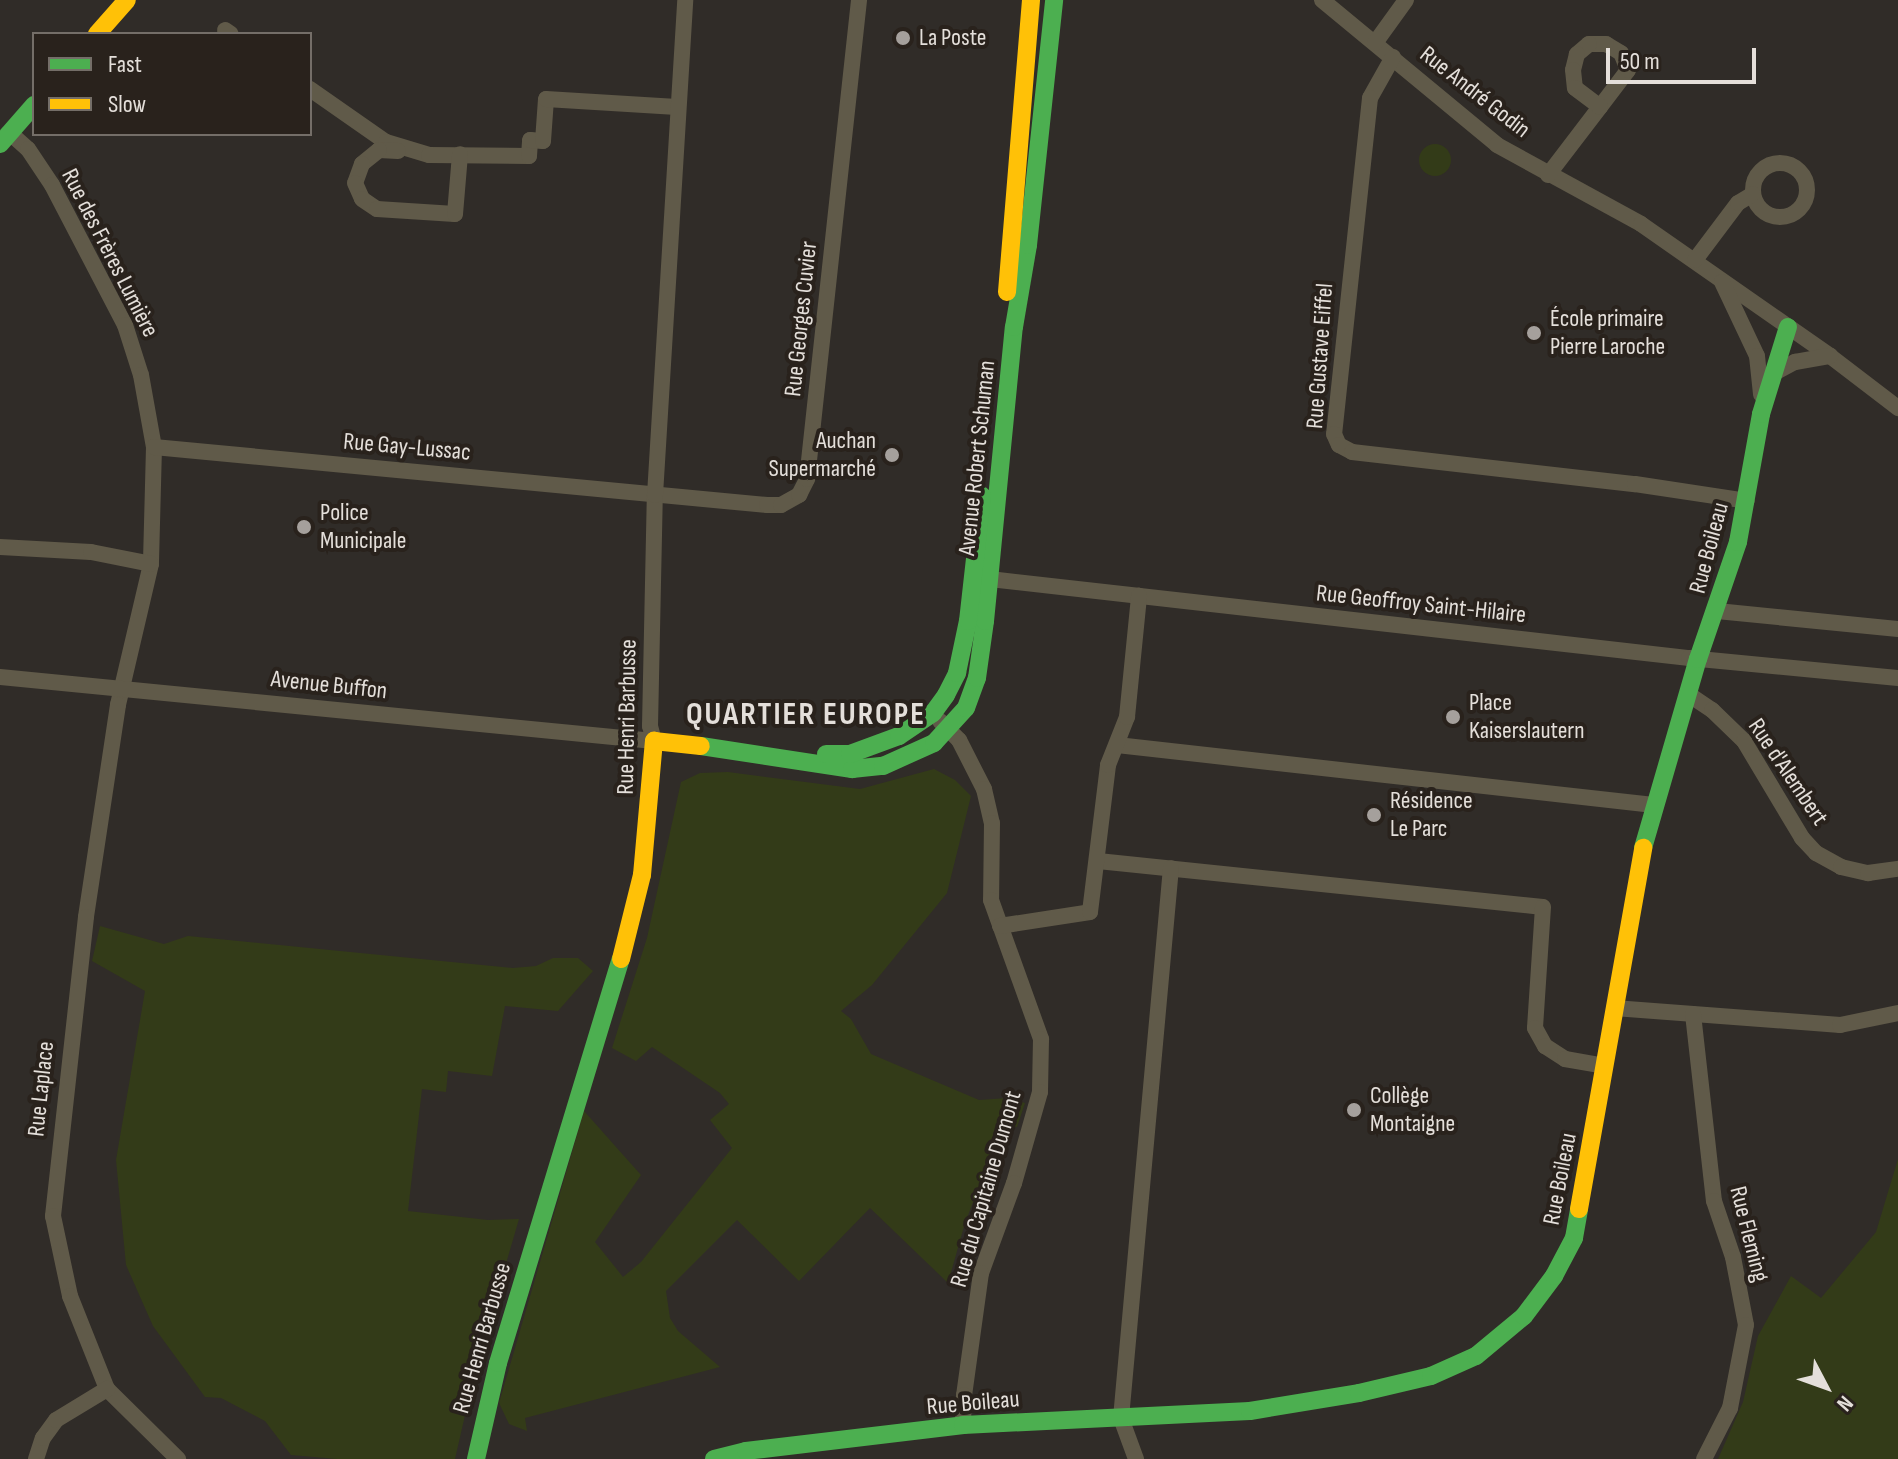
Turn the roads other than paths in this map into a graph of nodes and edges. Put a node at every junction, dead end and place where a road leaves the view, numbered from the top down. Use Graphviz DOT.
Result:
graph roads {
  1 [pos="127,0"];
  2 [pos="685,0"];
  3 [pos="859,0"];
  4 [pos="1031,0"];
  5 [pos="1054,0"];
  6 [pos="1322,0"];
  7 [pos="1406,0"];
  8 [pos="99,32"];
  9 [pos="1375,43"];
  10 [pos="1393,57"];
  11 [pos="312,90"];
  12 [pos="32,107"];
  13 [pos="677,107"];
  14 [pos="1600,107"];
  15 [pos="5,138"];
  16 [pos="405,151"];
  17 [pos="460,154"];
  18 [pos="1548,175"];
  19 [pos="1753,194"];
  20 [pos="1695,260"];
  21 [pos="1720,277"];
  22 [pos="1788,327"];
  23 [pos="1830,356"];
  24 [pos="1774,373"];
  25 [pos="1895,399"];
  26 [pos="1761,414"];
  27 [pos="154,447"];
  28 [pos="655,495"];
  29 [pos="1747,501"];
  30 [pos="0,547"];
  31 [pos="151,564"];
  32 [pos="980,578"];
  33 [pos="1139,596"];
  34 [pos="1717,611"];
  35 [pos="1898,629"];
  36 [pos="1698,659"];
  37 [pos="0,677"];
  38 [pos="1898,678"];
  39 [pos="122,689"];
  40 [pos="1688,694"];
  41 [pos="933,713"];
  42 [pos="954,734"];
  43 [pos="654,741"];
  44 [pos="1117,745"];
  45 [pos="776,755"];
  46 [pos="1654,805"];
  47 [pos="1098,861"];
  48 [pos="1171,868"];
  49 [pos="1898,869"];
  50 [pos="1000,926"];
  51 [pos="1614,1008"];
  52 [pos="1898,1013"];
  53 [pos="1693,1014"];
  54 [pos="1604,1066"];
  55 [pos="107,1389"];
  56 [pos="1121,1418"];
  57 [pos="963,1425"];
  58 [pos="36,1459"];
  59 [pos="178,1459"];
  60 [pos="476,1459"];
  61 [pos="714,1459"];
  62 [pos="1136,1459"];
  63 [pos="1704,1459"];
  1 -- 8 [label="street"];
  2 -- 13 [label="street, Rue Henri Barbusse"];
  3 -- 28 [label="street, Rue Georges Cuvier"];
  4 -- 32 [label="street, Avenue Robert Schuman"];
  5 -- 32 [label="street, Avenue Robert Schuman"];
  6 -- 9 [label="street, Rue André Godin"];
  7 -- 9 [label="street"];
  9 -- 10 [label="street, Rue André Godin"];
  10 -- 18 [label="street, Rue André Godin"];
  10 -- 29 [label="street, Rue Gustave Eiffel"];
  11 -- 16 [label="street"];
  12 -- 15 [label="street"];
  13 -- 17 [label="street"];
  13 -- 28 [label="street, Rue Henri Barbusse"];
  14 -- 18 [label="street"];
  15 -- 27 [label="street, Rue des Frères Lumière"];
  16 -- 17 [label="street"];
  16 -- 17 [label="street"];
  18 -- 20 [label="street, Rue André Godin"];
  19 -- 20 [label="street"];
  20 -- 21 [label="street, Rue André Godin"];
  21 -- 22 [label="street, Rue André Godin"];
  21 -- 26 [label="street, Rue Boileau"];
  22 -- 23 [label="street, Rue André Godin"];
  22 -- 24 [label="street, Rue Boileau"];
  23 -- 24 [label="street"];
  23 -- 25 [label="street"];
  24 -- 26 [label="street, Rue Boileau"];
  26 -- 29 [label="street, Rue Boileau"];
  27 -- 28 [label="street, Rue Gay-Lussac"];
  27 -- 31 [label="street, Rue des Frères Lumière"];
  28 -- 43 [label="street, Rue Henri Barbusse"];
  29 -- 34 [label="street, Rue Boileau"];
  30 -- 31 [label="street"];
  31 -- 39 [label="street, Rue des Frères Lumière"];
  32 -- 33 [label="street, Rue Geoffroy Saint-Hilaire"];
  32 -- 41 [label="street, Avenue Robert Schuman"];
  32 -- 42 [label="street, Avenue Robert Schuman"];
  33 -- 36 [label="street, Rue Geoffroy Saint-Hilaire"];
  33 -- 44 [label="street"];
  34 -- 35 [label="street"];
  34 -- 36 [label="street, Rue Boileau"];
  36 -- 38 [label="street"];
  36 -- 40 [label="street, Rue Boileau"];
  37 -- 39 [label="street, Avenue Buffon"];
  39 -- 43 [label="street, Avenue Buffon"];
  39 -- 55 [label="street, Rue Laplace"];
  40 -- 46 [label="street, Rue Boileau"];
  40 -- 49 [label="street, Rue d'Alembert"];
  41 -- 42 [label="street, Rue du Capitaine Dumont"];
  41 -- 45 [label="street, Avenue Robert Schuman"];
  42 -- 45 [label="street, Avenue Robert Schuman"];
  42 -- 50 [label="street, Rue du Capitaine Dumont"];
  43 -- 45 [label="street, Avenue Robert Schuman"];
  43 -- 60 [label="street, Rue Henri Barbusse"];
  44 -- 46 [label="street"];
  44 -- 47 [label="street"];
  46 -- 51 [label="street, Rue Boileau"];
  47 -- 48 [label="street"];
  47 -- 50 [label="street"];
  48 -- 54 [label="street"];
  48 -- 56 [label="street"];
  50 -- 57 [label="street, Rue du Capitaine Dumont"];
  51 -- 53 [label="street"];
  51 -- 54 [label="street, Rue Boileau"];
  52 -- 53 [label="street"];
  53 -- 63 [label="street, Rue Fleming"];
  54 -- 56 [label="street, Rue Boileau"];
  55 -- 58 [label="street"];
  55 -- 59 [label="street, Rue Laplace"];
  56 -- 57 [label="street, Rue Boileau"];
  56 -- 62 [label="street"];
  57 -- 61 [label="street, Rue Boileau"];
}
